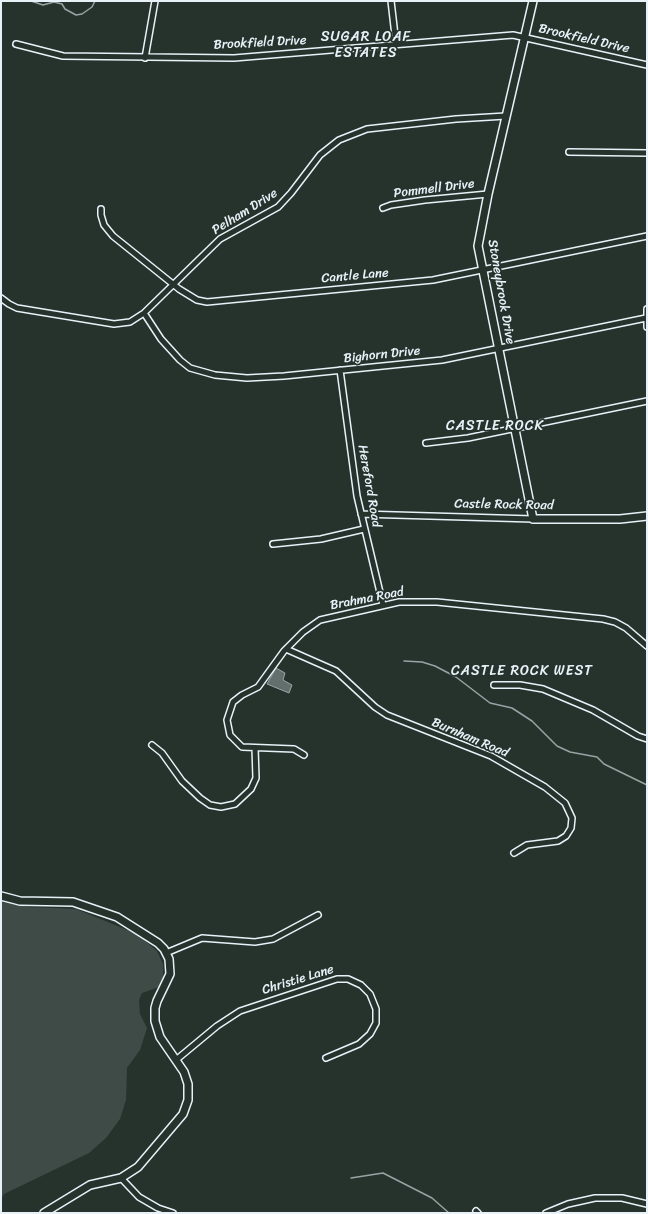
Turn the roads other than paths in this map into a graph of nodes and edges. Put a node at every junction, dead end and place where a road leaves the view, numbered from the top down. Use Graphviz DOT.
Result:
graph roads {
  1 [pos="155,1"];
  2 [pos="391,1"];
  3 [pos="533,1"];
  4 [pos="525,37"];
  5 [pos="16,44"];
  6 [pos="396,44"];
  7 [pos="145,58"];
  8 [pos="647,65"];
  9 [pos="506,116"];
  10 [pos="569,152"];
  11 [pos="647,153"];
  12 [pos="488,194"];
  13 [pos="383,208"];
  14 [pos="101,209"];
  15 [pos="647,236"];
  16 [pos="482,270"];
  17 [pos="174,285"];
  18 [pos="2,299"];
  19 [pos="647,309"];
  20 [pos="144,313"];
  21 [pos="646,318"];
  22 [pos="647,327"];
  23 [pos="498,349"];
  24 [pos="340,370"];
  25 [pos="647,400"];
  26 [pos="515,428"];
  27 [pos="426,443"];
  28 [pos="361,514"];
  29 [pos="647,516"];
  30 [pos="534,518"];
  31 [pos="364,529"];
  32 [pos="273,544"];
  33 [pos="383,605"];
  34 [pos="647,646"];
  35 [pos="286,649"];
  36 [pos="494,685"];
  37 [pos="647,739"];
  38 [pos="152,745"];
  39 [pos="255,748"];
  40 [pos="304,755"];
  41 [pos="514,853"];
  42 [pos="1,896"];
  43 [pos="318,915"];
  44 [pos="166,953"];
  45 [pos="326,1058"];
  46 [pos="176,1060"];
  47 [pos="121,1178"];
  48 [pos="647,1204"];
  49 [pos="44,1213"];
  50 [pos="173,1213"];
  51 [pos="546,1213"];
  1 -- 7 [label="street"];
  2 -- 6 [label="street"];
  3 -- 4 [label="street, Stoneybrook Drive"];
  4 -- 6 [label="street, Brookfield Drive"];
  4 -- 8 [label="street, Brookfield Drive"];
  4 -- 9 [label="street, Stoneybrook Drive"];
  5 -- 7 [label="street, Brookfield Drive"];
  6 -- 7 [label="street, Brookfield Drive"];
  9 -- 12 [label="street, Stoneybrook Drive"];
  9 -- 17 [label="street, Pelham Drive"];
  10 -- 11 [label="street"];
  12 -- 13 [label="street, Pommell Drive"];
  12 -- 16 [label="street, Stoneybrook Drive"];
  14 -- 17 [label="street, Cantle Lane"];
  15 -- 16 [label="street, Cantle Lane"];
  16 -- 17 [label="street, Cantle Lane"];
  16 -- 23 [label="street, Stoneybrook Drive"];
  17 -- 20 [label="street, Pelham Drive"];
  18 -- 20 [label="street, Pelham Drive"];
  19 -- 21 [label="street"];
  20 -- 24 [label="street, Bighorn Drive"];
  21 -- 22 [label="street"];
  21 -- 23 [label="street, Bighorn Drive"];
  23 -- 24 [label="street, Bighorn Drive"];
  23 -- 26 [label="street, Stoneybrook Drive"];
  24 -- 28 [label="street, Hereford Road"];
  25 -- 26 [label="street"];
  26 -- 27 [label="street"];
  26 -- 30 [label="street, Stoneybrook Drive"];
  28 -- 30 [label="street, Castle Rock Road"];
  28 -- 31 [label="street, Hereford Road"];
  29 -- 30 [label="street, Castle Rock Road"];
  31 -- 32 [label="street"];
  31 -- 33 [label="street, Hereford Road"];
  33 -- 34 [label="street, Brahma Road"];
  33 -- 35 [label="street, Brahma Road"];
  35 -- 39 [label="street, Brahma Road"];
  35 -- 41 [label="street, Burnham Road"];
  36 -- 37 [label="street"];
  38 -- 39 [label="street"];
  39 -- 40 [label="street, Brahma Road"];
  42 -- 44 [label="street"];
  43 -- 44 [label="street"];
  44 -- 46 [label="street"];
  45 -- 46 [label="street, Christie Lane"];
  46 -- 47 [label="street"];
  47 -- 49 [label="street"];
  47 -- 50 [label="street"];
  48 -- 51 [label="street"];
}
